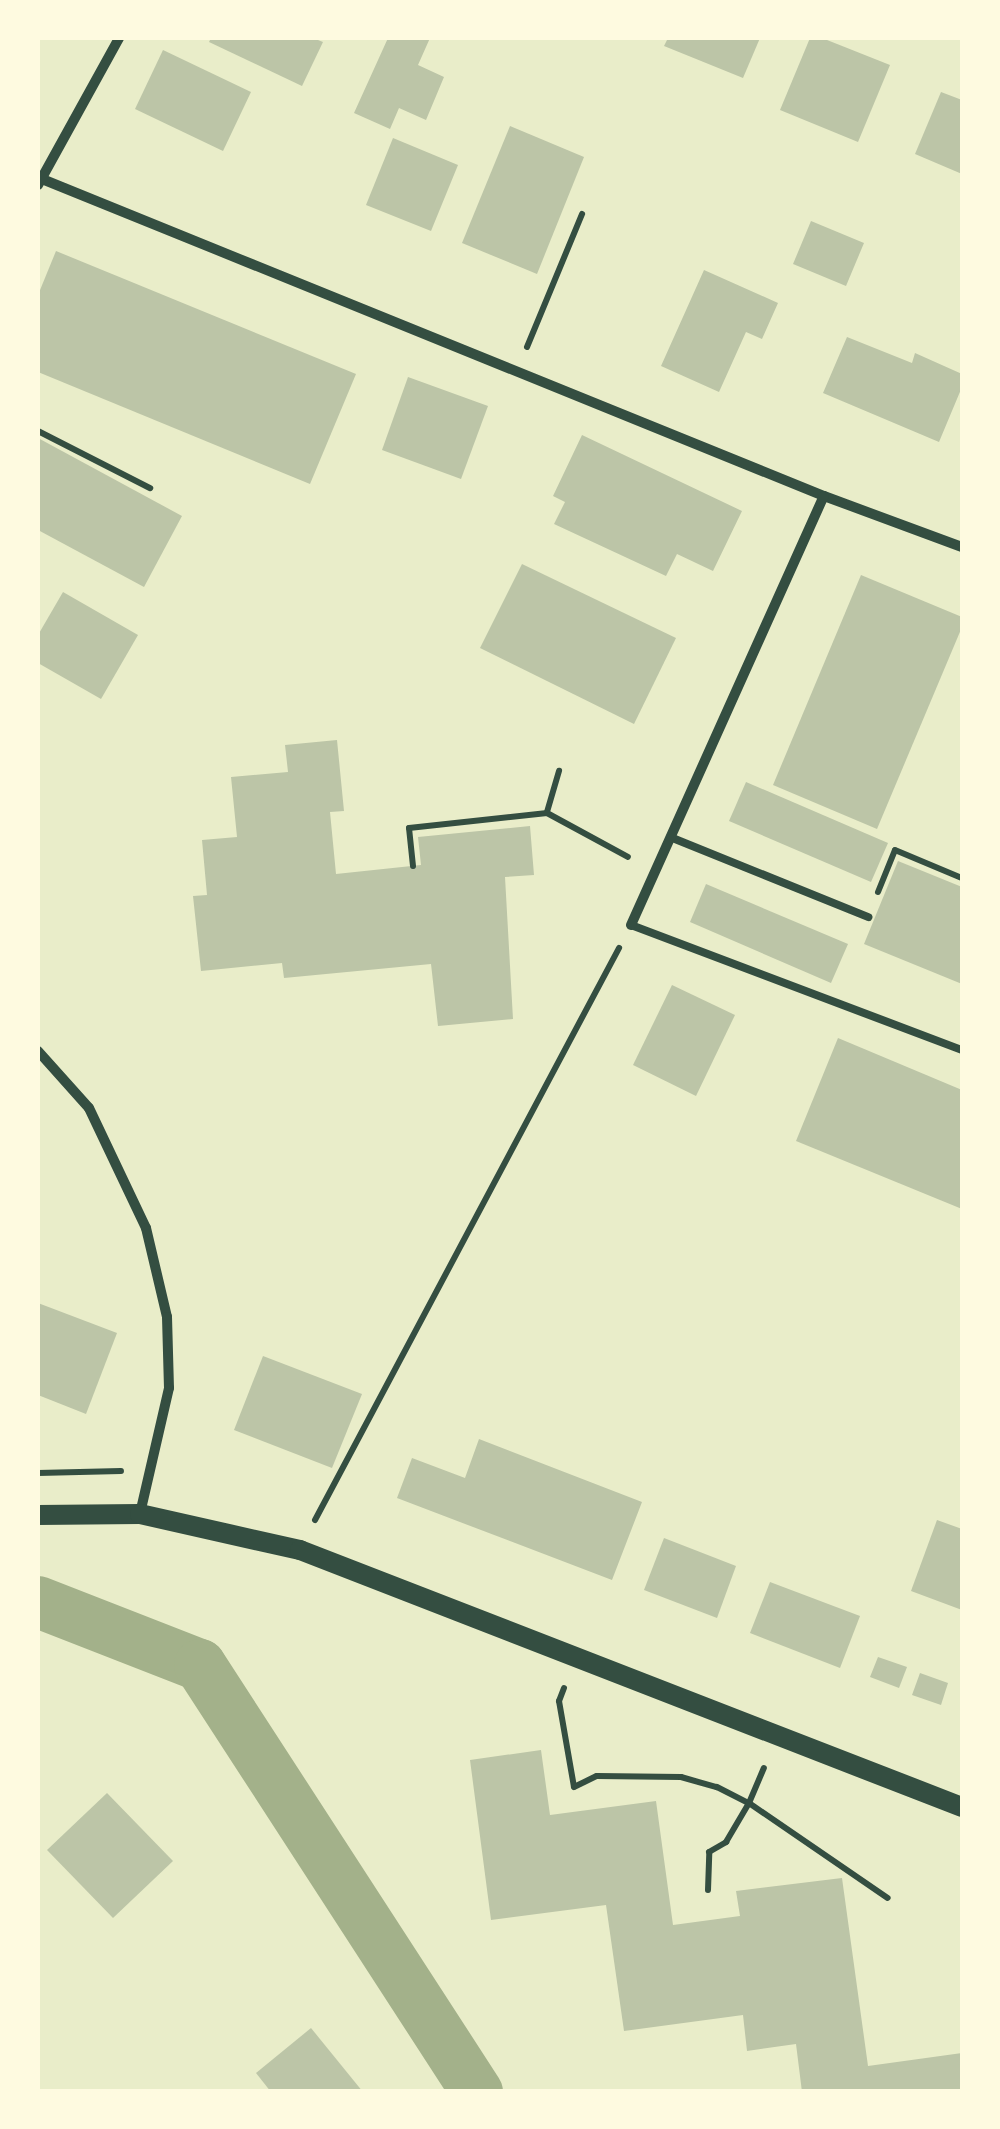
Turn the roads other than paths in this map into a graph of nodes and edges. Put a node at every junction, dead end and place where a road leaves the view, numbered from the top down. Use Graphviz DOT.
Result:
graph roads {
  1 [pos="119,38"];
  2 [pos="40,182"];
  3 [pos="824,496"];
  4 [pos="962,547"];
  5 [pos="670,838"];
  6 [pos="868,917"];
  7 [pos="631,925"];
  8 [pos="38,1050"];
  9 [pos="962,1050"];
  10 [pos="38,1514"];
  11 [pos="140,1514"];
  12 [pos="962,1807"];
  1 -- 2 [label="street"];
  2 -- 3 [label="street"];
  3 -- 4 [label="street"];
  3 -- 5 [label="street"];
  5 -- 6 [label="lane"];
  5 -- 7 [label="street"];
  7 -- 9 [label="lane"];
  8 -- 11 [label="street"];
  10 -- 11 [label="main road"];
  11 -- 12 [label="main road"];
}
